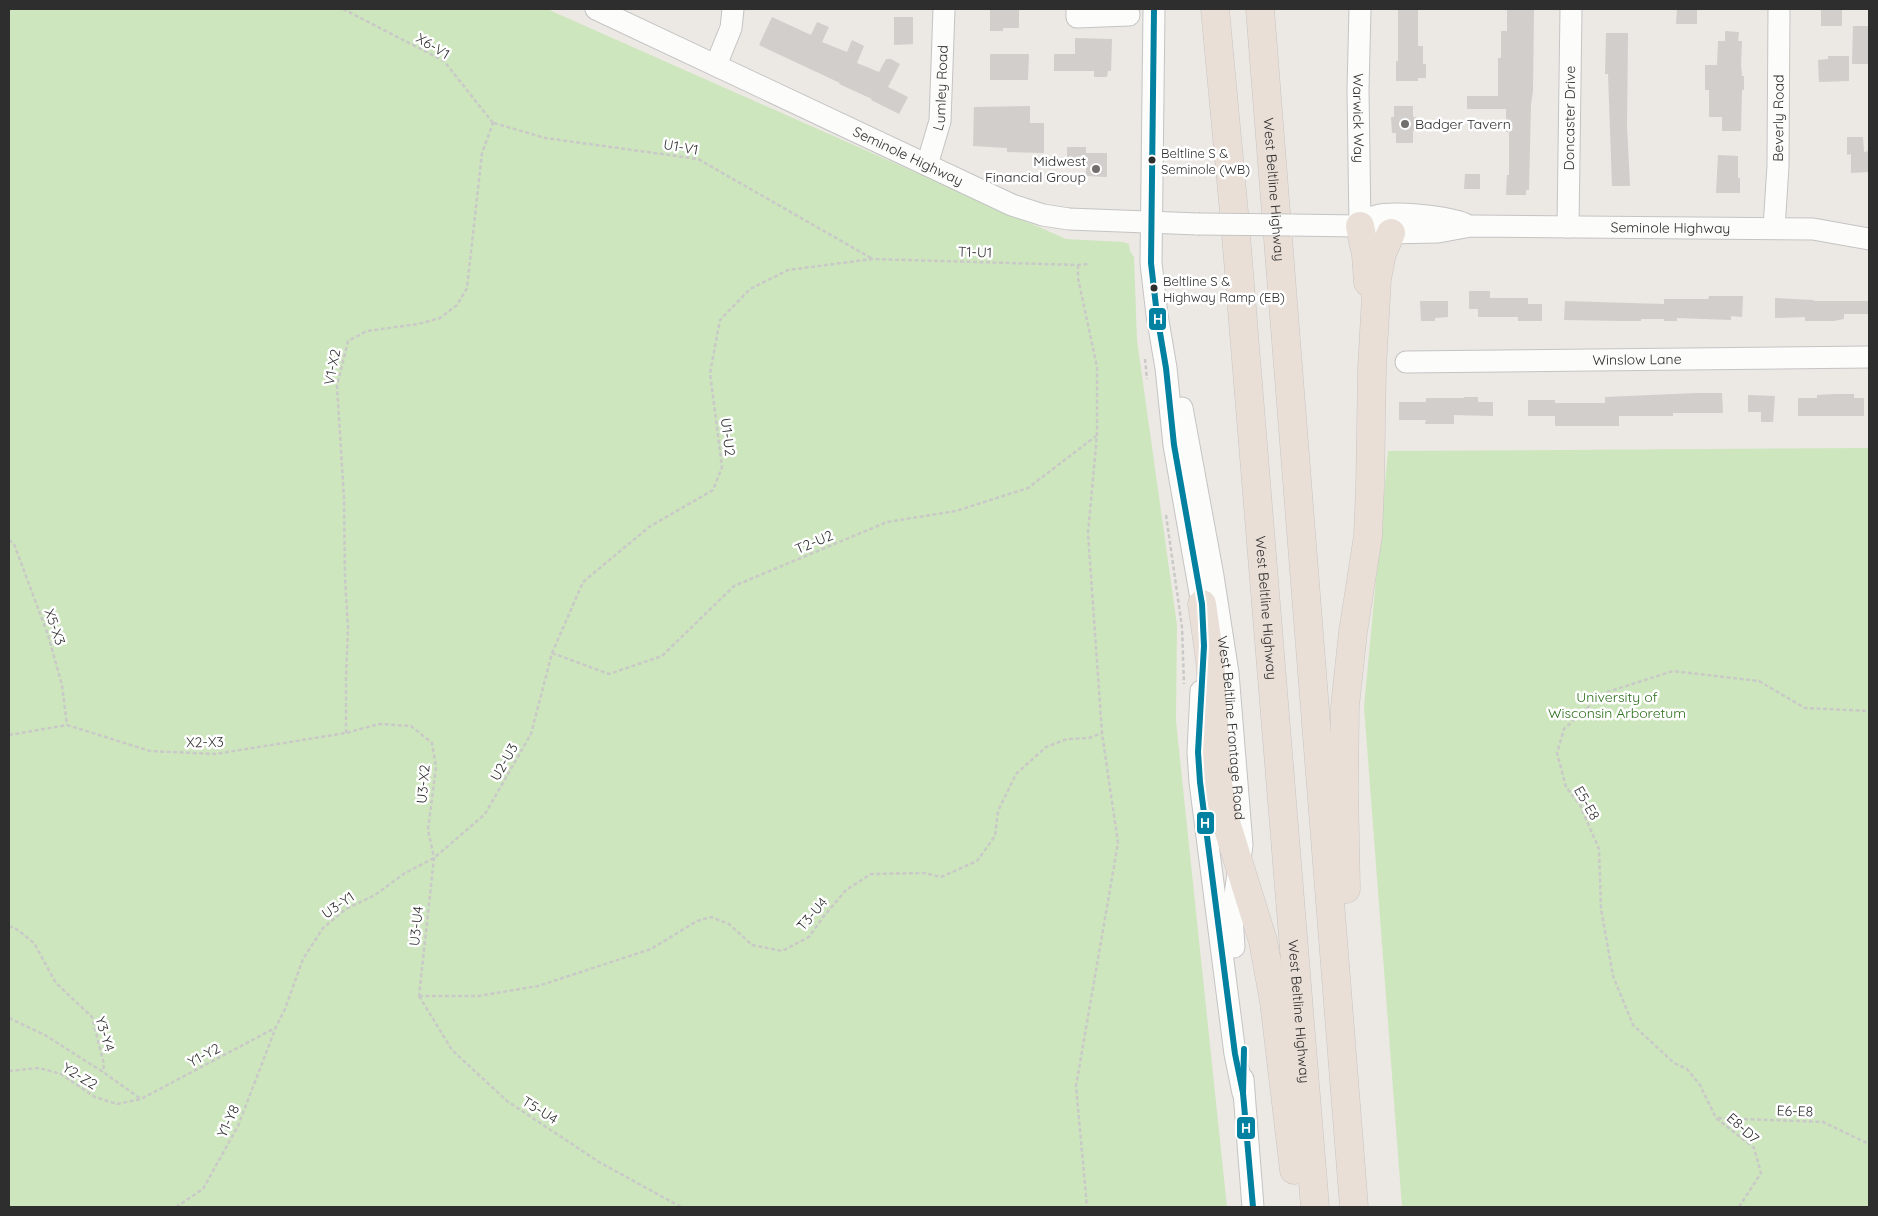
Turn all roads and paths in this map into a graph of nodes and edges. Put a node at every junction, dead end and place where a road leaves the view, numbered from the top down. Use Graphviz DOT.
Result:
graph roads {
  1 [pos="344,9"];
  2 [pos="596,9"];
  3 [pos="733,9"];
  4 [pos="944,9"];
  5 [pos="1077,9"];
  6 [pos="1215,9"];
  7 [pos="1260,9"];
  8 [pos="1360,9"];
  9 [pos="1571,9"];
  10 [pos="1779,9"];
  11 [pos="1129,12"];
  12 [pos="1154,12"];
  13 [pos="716,65"];
  14 [pos="493,123"];
  15 [pos="927,165"];
  16 [pos="1151,222"];
  17 [pos="1360,226"];
  18 [pos="1471,226"];
  19 [pos="1568,227"];
  20 [pos="1774,228"];
  21 [pos="1391,233"];
  22 [pos="1869,239"];
  23 [pos="872,259"];
  24 [pos="1088,264"];
  25 [pos="1078,265"];
  26 [pos="1869,357"];
  27 [pos="1144,359"];
  28 [pos="1406,362"];
  29 [pos="1166,368"];
  30 [pos="1372,368"];
  31 [pos="1147,379"];
  32 [pos="1097,435"];
  33 [pos="1166,513"];
  34 [pos="9,540"];
  35 [pos="1202,604"];
  36 [pos="552,653"];
  37 [pos="1184,690"];
  38 [pos="1869,711"];
  39 [pos="67,725"];
  40 [pos="346,733"];
  41 [pos="1102,733"];
  42 [pos="9,735"];
  43 [pos="434,858"];
  44 [pos="1240,866"];
  45 [pos="9,927"];
  46 [pos="419,996"];
  47 [pos="9,1018"];
  48 [pos="276,1027"];
  49 [pos="9,1072"];
  50 [pos="103,1072"];
  51 [pos="1243,1093"];
  52 [pos="141,1100"];
  53 [pos="1716,1118"];
  54 [pos="1869,1144"];
  55 [pos="176,1207"];
  56 [pos="681,1207"];
  57 [pos="1086,1207"];
  58 [pos="1253,1207"];
  59 [pos="1298,1207"];
  60 [pos="1315,1207"];
  61 [pos="1355,1207"];
  62 [pos="1740,1207"];
  1 -- 14 [label="path, X6-V1"];
  2 -- 13 [label="street, Seminole Highway"];
  3 -- 13 [label="street"];
  4 -- 15 [label="street, Lumley Road"];
  5 -- 11 [label="street"];
  6 -- 60 [label="highway, West Beltline Highway"];
  7 -- 61 [label="highway, West Beltline Highway"];
  8 -- 17 [label="street, Warwick Way"];
  9 -- 19 [label="street, Doncaster Drive"];
  10 -- 20 [label="street, Beverly Road"];
  11 -- 12 [label="street"];
  12 -- 16 [label="street, West Beltline Frontage Road"];
  13 -- 15 [label="street, Seminole Highway"];
  14 -- 23 [label="path, U1-V1"];
  14 -- 40 [label="path, V1-X2"];
  15 -- 16 [label="street, Seminole Highway"];
  16 -- 17 [label="street, Seminole Highway, bridge"];
  16 -- 29 [label="street, West Beltline Frontage Road"];
  17 -- 18 [label="street, Seminole Highway"];
  17 -- 21 [label="street, Seminole Highway"];
  17 -- 30 [label="highway"];
  18 -- 19 [label="street, Seminole Highway"];
  18 -- 21 [label="street, Seminole Highway"];
  19 -- 20 [label="street, Seminole Highway"];
  20 -- 22 [label="street, Seminole Highway"];
  21 -- 30 [label="highway"];
  23 -- 25 [label="path, T1-U1"];
  23 -- 36 [label="path, U1-U2"];
  24 -- 25 [label="path, T1-U1"];
  25 -- 32 [label="path"];
  26 -- 28 [label="street, Winslow Lane"];
  27 -- 31 [label="path"];
  29 -- 35 [label="street, West Beltline Frontage Road"];
  29 -- 44 [label="street, West Beltline Frontage Road"];
  30 -- 61 [label="highway"];
  32 -- 36 [label="path, T2-U2"];
  32 -- 41 [label="path"];
  33 -- 37 [label="path"];
  34 -- 39 [label="path, X5-X3"];
  35 -- 44 [label="highway"];
  35 -- 51 [label="street, West Beltline Frontage Road"];
  36 -- 43 [label="path, U2-U3"];
  38 -- 53 [label="path, E5-E8"];
  39 -- 40 [label="path, X2-X3"];
  39 -- 42 [label="path"];
  40 -- 43 [label="path, U3-X2"];
  41 -- 46 [label="path, T3-U4"];
  41 -- 57 [label="path"];
  43 -- 46 [label="path, U3-U4"];
  43 -- 48 [label="path, U3-Y1"];
  44 -- 51 [label="street, West Beltline Frontage Road"];
  44 -- 59 [label="highway"];
  45 -- 50 [label="path, Y3-Y4"];
  46 -- 56 [label="path, T5-U4"];
  47 -- 50 [label="path, Y3-Y4"];
  48 -- 52 [label="path, Y1-Y2"];
  48 -- 55 [label="path, Y1-Y8"];
  49 -- 52 [label="path, Y2-Z2"];
  50 -- 52 [label="path"];
  51 -- 58 [label="street, West Beltline Frontage Road"];
  53 -- 54 [label="path, E6-E8"];
  53 -- 62 [label="path, E8-D7"];
}
